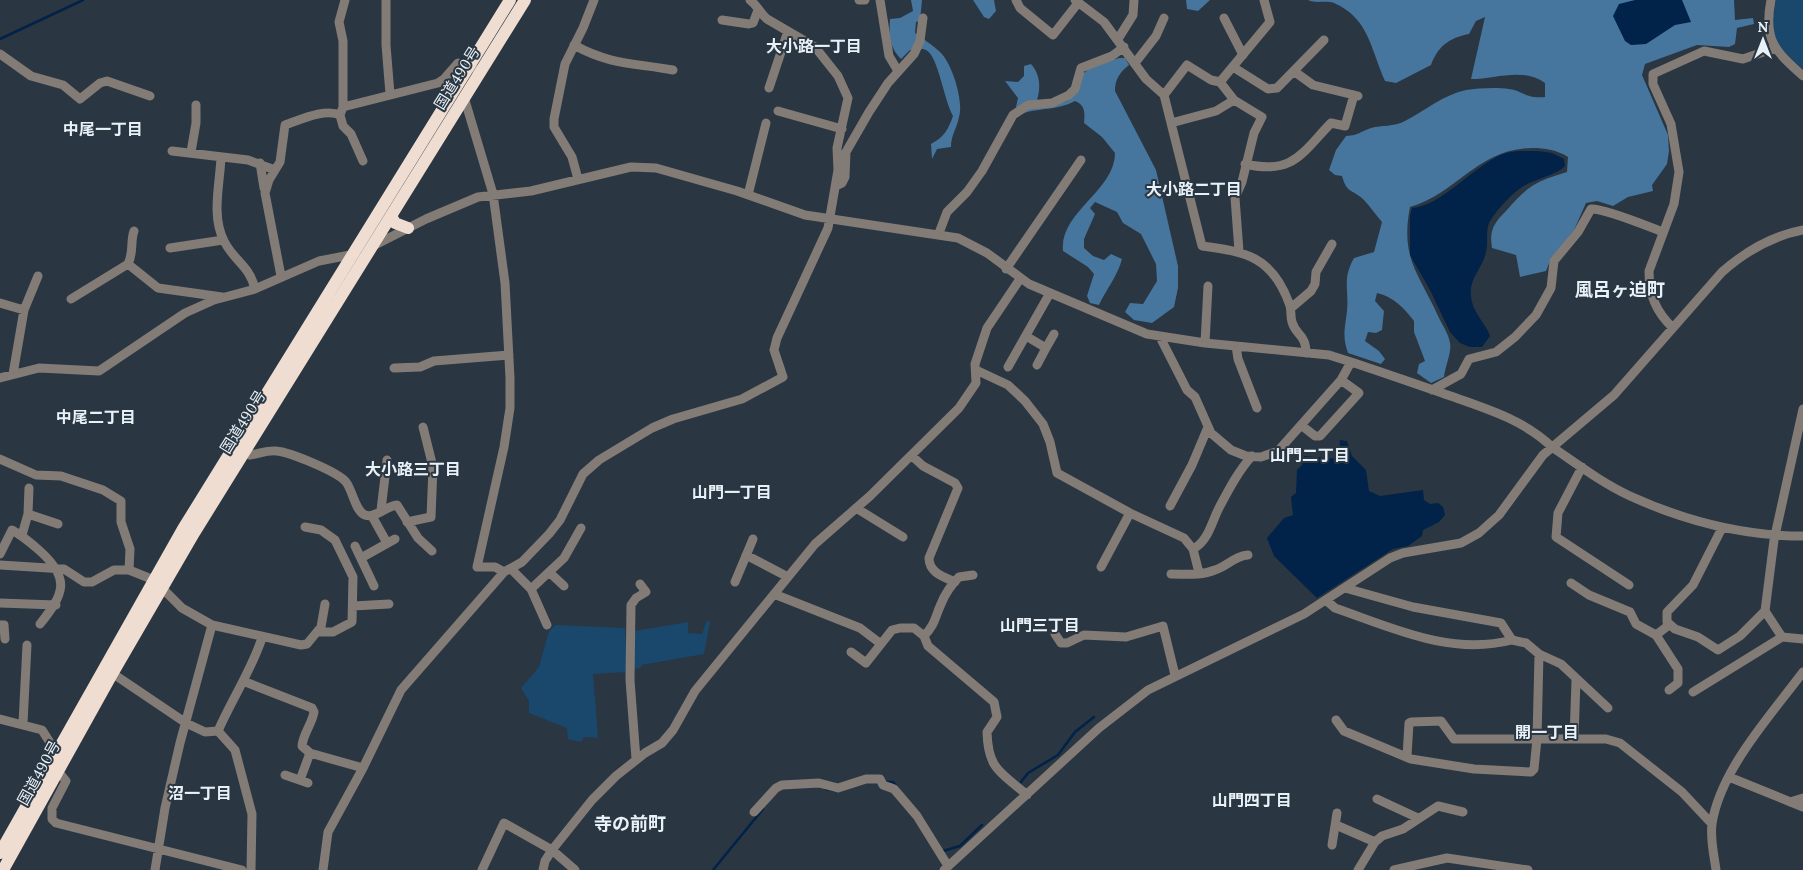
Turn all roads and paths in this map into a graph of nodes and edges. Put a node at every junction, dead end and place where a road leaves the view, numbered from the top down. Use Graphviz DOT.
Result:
graph roads {
  1 [pos="346,0"];
  2 [pos="386,0"];
  3 [pos="510,0"];
  4 [pos="525,0"];
  5 [pos="594,0"];
  6 [pos="750,0"];
  7 [pos="859,0"];
  8 [pos="865,0"];
  9 [pos="880,0"];
  10 [pos="1016,0"];
  11 [pos="1134,0"];
  12 [pos="1264,0"];
  13 [pos="1771,0"];
  14 [pos="1077,1"];
  15 [pos="758,10"];
  16 [pos="923,18"];
  17 [pos="1164,18"];
  18 [pos="1224,18"];
  19 [pos="722,20"];
  20 [pos="788,31"];
  21 [pos="1118,39"];
  22 [pos="1324,40"];
  23 [pos="574,45"];
  24 [pos="1124,47"];
  25 [pos="1775,48"];
  26 [pos="0,54"];
  27 [pos="1243,55"];
  28 [pos="1135,63"];
  29 [pos="1233,66"];
  30 [pos="475,69"];
  31 [pos="673,70"];
  32 [pos="898,71"];
  33 [pos="1294,72"];
  34 [pos="1803,76"];
  35 [pos="1220,82"];
  36 [pos="769,88"];
  37 [pos="390,94"];
  38 [pos="150,96"];
  39 [pos="1164,96"];
  40 [pos="464,97"];
  41 [pos="1234,100"];
  42 [pos="196,105"];
  43 [pos="342,111"];
  44 [pos="778,111"];
  45 [pos="766,123"];
  46 [pos="1171,123"];
  47 [pos="842,129"];
  48 [pos="172,151"];
  49 [pos="191,152"];
  50 [pos="221,157"];
  51 [pos="1080,160"];
  52 [pos="363,161"];
  53 [pos="260,163"];
  54 [pos="1245,164"];
  55 [pos="275,170"];
  56 [pos="578,179"];
  57 [pos="836,186"];
  58 [pos="265,193"];
  59 [pos="493,194"];
  60 [pos="748,196"];
  61 [pos="391,216"];
  62 [pos="829,219"];
  63 [pos="408,228"];
  64 [pos="1803,230"];
  65 [pos="134,231"];
  66 [pos="1663,232"];
  67 [pos="939,233"];
  68 [pos="223,240"];
  69 [pos="1332,244"];
  70 [pos="170,248"];
  71 [pos="370,248"];
  72 [pos="1239,251"];
  73 [pos="353,254"];
  74 [pos="128,264"];
  75 [pos="1006,269"];
  76 [pos="38,276"];
  77 [pos="281,276"];
  78 [pos="1020,279"];
  79 [pos="1208,286"];
  80 [pos="255,289"];
  81 [pos="1050,293"];
  82 [pos="71,298"];
  83 [pos="224,298"];
  84 [pos="0,303"];
  85 [pos="1291,308"];
  86 [pos="24,310"];
  87 [pos="1673,328"];
  88 [pos="1054,334"];
  89 [pos="1026,336"];
  90 [pos="1160,337"];
  91 [pos="1205,343"];
  92 [pos="1236,346"];
  93 [pos="1046,348"];
  94 [pos="1306,353"];
  95 [pos="509,355"];
  96 [pos="1352,362"];
  97 [pos="1038,365"];
  98 [pos="1008,367"];
  99 [pos="394,368"];
  100 [pos="976,370"];
  101 [pos="13,374"];
  102 [pos="0,378"];
  103 [pos="1341,380"];
  104 [pos="1432,390"];
  105 [pos="1258,408"];
  106 [pos="1803,409"];
  107 [pos="1301,425"];
  108 [pos="424,427"];
  109 [pos="1208,427"];
  110 [pos="1552,447"];
  111 [pos="239,449"];
  112 [pos="912,456"];
  113 [pos="1252,456"];
  114 [pos="0,459"];
  115 [pos="387,460"];
  116 [pos="1582,467"];
  117 [pos="28,488"];
  118 [pos="1170,506"];
  119 [pos="856,508"];
  120 [pos="381,510"];
  121 [pos="1130,513"];
  122 [pos="28,514"];
  123 [pos="372,516"];
  124 [pos="407,522"];
  125 [pos="58,524"];
  126 [pos="305,527"];
  127 [pos="581,528"];
  128 [pos="1722,528"];
  129 [pos="22,535"];
  130 [pos="1774,536"];
  131 [pos="1803,536"];
  132 [pos="903,537"];
  133 [pos="753,539"];
  134 [pos="355,546"];
  135 [pos="1193,549"];
  136 [pos="432,551"];
  137 [pos="0,554"];
  138 [pos="746,555"];
  139 [pos="1248,556"];
  140 [pos="362,558"];
  141 [pos="0,565"];
  142 [pos="1101,567"];
  143 [pos="56,568"];
  144 [pos="129,570"];
  145 [pos="508,571"];
  146 [pos="369,572"];
  147 [pos="549,572"];
  148 [pos="1171,574"];
  149 [pos="1199,574"];
  150 [pos="972,576"];
  151 [pos="353,577"];
  152 [pos="788,577"];
  153 [pos="735,582"];
  154 [pos="955,582"];
  155 [pos="1571,583"];
  156 [pos="158,584"];
  157 [pos="640,584"];
  158 [pos="1629,585"];
  159 [pos="374,586"];
  160 [pos="564,586"];
  161 [pos="1346,588"];
  162 [pos="531,589"];
  163 [pos="774,594"];
  164 [pos="1327,601"];
  165 [pos="0,603"];
  166 [pos="325,604"];
  167 [pos="389,604"];
  168 [pos="56,605"];
  169 [pos="353,606"];
  170 [pos="1765,611"];
  171 [pos="40,624"];
  172 [pos="0,625"];
  173 [pos="212,625"];
  174 [pos="547,625"];
  175 [pos="1669,625"];
  176 [pos="318,632"];
  177 [pos="1055,634"];
  178 [pos="1656,635"];
  179 [pos="924,636"];
  180 [pos="1782,637"];
  181 [pos="262,638"];
  182 [pos="5,639"];
  183 [pos="1803,639"];
  184 [pos="1512,640"];
  185 [pos="881,644"];
  186 [pos="27,645"];
  187 [pos="851,652"];
  188 [pos="1538,654"];
  189 [pos="108,671"];
  190 [pos="1803,672"];
  191 [pos="1175,675"];
  192 [pos="1576,680"];
  193 [pos="243,681"];
  194 [pos="1669,690"];
  195 [pos="1693,692"];
  196 [pos="1608,708"];
  197 [pos="0,718"];
  198 [pos="1336,720"];
  199 [pos="22,723"];
  200 [pos="186,723"];
  201 [pos="218,731"];
  202 [pos="1537,739"];
  203 [pos="1574,739"];
  204 [pos="56,752"];
  205 [pos="310,753"];
  206 [pos="1406,756"];
  207 [pos="636,759"];
  208 [pos="363,768"];
  209 [pos="58,771"];
  210 [pos="284,775"];
  211 [pos="1729,777"];
  212 [pos="1027,795"];
  213 [pos="1803,798"];
  214 [pos="1377,799"];
  215 [pos="1790,802"];
  216 [pos="1803,807"];
  217 [pos="754,812"];
  218 [pos="1337,812"];
  219 [pos="1463,812"];
  220 [pos="1418,818"];
  221 [pos="1712,824"];
  222 [pos="1336,825"];
  223 [pos="1375,842"];
  224 [pos="1332,845"];
  225 [pos="160,850"];
  226 [pos="552,850"];
  227 [pos="0,853"];
  228 [pos="1486,867"];
  229 [pos="946,868"];
  230 [pos="3,870"];
  231 [pos="155,870"];
  232 [pos="242,870"];
  233 [pos="251,870"];
  234 [pos="323,870"];
  235 [pos="482,870"];
  236 [pos="543,870"];
  237 [pos="575,870"];
  238 [pos="1358,870"];
  239 [pos="1394,870"];
  240 [pos="1528,870"];
  241 [pos="1716,870"];
  1 -- 43 [label="street"];
  2 -- 37 [label="street"];
  3 -- 30 [label="highway, 国道490号"];
  4 -- 30 [label="highway, 国道490号"];
  5 -- 23 [label="street"];
  6 -- 15 [label="street"];
  7 -- 8 [label="street"];
  9 -- 32 [label="street"];
  10 -- 14 [label="street"];
  11 -- 21 [label="street"];
  12 -- 27 [label="street"];
  13 -- 25 [label="street"];
  14 -- 21 [label="street"];
  15 -- 19 [label="street"];
  15 -- 20 [label="street"];
  16 -- 32 [label="street"];
  17 -- 28 [label="street"];
  18 -- 27 [label="street"];
  20 -- 36 [label="street"];
  20 -- 47 [label="street"];
  21 -- 24 [label="street"];
  22 -- 33 [label="street"];
  23 -- 31 [label="street"];
  23 -- 56 [label="street"];
  24 -- 28 [label="street"];
  24 -- 67 [label="street"];
  25 -- 34 [label="street"];
  25 -- 66 [label="street"];
  26 -- 38 [label="street"];
  27 -- 29 [label="street"];
  28 -- 39 [label="street"];
  29 -- 33 [label="street"];
  29 -- 35 [label="street"];
  30 -- 37 [label="street"];
  30 -- 40 [label="highway, 国道490号"];
  30 -- 73 [label="highway, 国道490号"];
  32 -- 57 [label="street"];
  33 -- 54 [label="street"];
  35 -- 39 [label="street"];
  35 -- 41 [label="street"];
  37 -- 43 [label="street"];
  39 -- 46 [label="street"];
  40 -- 59 [label="street"];
  40 -- 61 [label="highway, 国道490号"];
  41 -- 46 [label="street"];
  41 -- 54 [label="street"];
  42 -- 49 [label="street"];
  43 -- 52 [label="street"];
  43 -- 55 [label="street"];
  44 -- 47 [label="street"];
  45 -- 60 [label="street"];
  46 -- 72 [label="street"];
  47 -- 57 [label="street"];
  48 -- 49 [label="street"];
  49 -- 50 [label="street"];
  50 -- 53 [label="street"];
  50 -- 68 [label="street"];
  51 -- 75 [label="street"];
  53 -- 55 [label="street"];
  53 -- 58 [label="street"];
  54 -- 72 [label="street"];
  55 -- 58 [label="street"];
  56 -- 59 [label="street"];
  56 -- 60 [label="street"];
  57 -- 62 [label="street"];
  58 -- 77 [label="street"];
  59 -- 63 [label="street"];
  59 -- 95 [label="street"];
  60 -- 62 [label="street"];
  61 -- 63 [label="highway"];
  61 -- 71 [label="highway, 国道490号"];
  62 -- 67 [label="street"];
  62 -- 145 [label="street"];
  63 -- 71 [label="street"];
  64 -- 87 [label="street"];
  65 -- 74 [label="street"];
  66 -- 87 [label="street"];
  66 -- 104 [label="street"];
  67 -- 75 [label="street"];
  68 -- 70 [label="street"];
  68 -- 80 [label="street"];
  69 -- 85 [label="street"];
  71 -- 73 [label="street"];
  71 -- 111 [label="highway, 国道490号"];
  72 -- 85 [label="street"];
  73 -- 77 [label="street"];
  73 -- 111 [label="highway, 国道490号"];
  74 -- 82 [label="street"];
  74 -- 83 [label="street"];
  75 -- 78 [label="street"];
  76 -- 86 [label="street"];
  77 -- 80 [label="street"];
  78 -- 81 [label="street"];
  78 -- 100 [label="street"];
  79 -- 91 [label="street"];
  80 -- 83 [label="street"];
  81 -- 89 [label="street"];
  81 -- 90 [label="street"];
  83 -- 101 [label="street"];
  84 -- 86 [label="street"];
  85 -- 94 [label="street"];
  86 -- 101 [label="street"];
  87 -- 110 [label="street"];
  88 -- 93 [label="street"];
  89 -- 93 [label="street"];
  89 -- 98 [label="street"];
  90 -- 91 [label="street"];
  90 -- 109 [label="street"];
  91 -- 92 [label="street"];
  92 -- 94 [label="street"];
  92 -- 105 [label="street"];
  93 -- 97 [label="street"];
  94 -- 96 [label="street"];
  95 -- 99 [label="street"];
  95 -- 145 [label="street"];
  96 -- 103 [label="street"];
  96 -- 104 [label="street"];
  100 -- 112 [label="street"];
  100 -- 121 [label="street"];
  101 -- 102 [label="street"];
  103 -- 107 [label="street"];
  103 -- 107 [label="street"];
  104 -- 110 [label="street"];
  106 -- 130 [label="street"];
  107 -- 113 [label="street"];
  108 -- 124 [label="street"];
  109 -- 113 [label="street"];
  109 -- 118 [label="street"];
  110 -- 116 [label="street"];
  110 -- 161 [label="street"];
  111 -- 123 [label="street"];
  111 -- 156 [label="highway, 国道490号"];
  112 -- 119 [label="street"];
  112 -- 154 [label="street"];
  113 -- 135 [label="street"];
  114 -- 144 [label="street"];
  115 -- 120 [label="street"];
  116 -- 128 [label="street"];
  116 -- 158 [label="street"];
  117 -- 122 [label="street"];
  119 -- 132 [label="street"];
  119 -- 152 [label="street"];
  120 -- 123 [label="street"];
  120 -- 124 [label="street"];
  121 -- 135 [label="street"];
  121 -- 142 [label="street"];
  122 -- 125 [label="street"];
  122 -- 129 [label="street"];
  123 -- 140 [label="street"];
  124 -- 136 [label="street"];
  126 -- 151 [label="street"];
  127 -- 147 [label="street"];
  128 -- 130 [label="street"];
  128 -- 175 [label="street"];
  129 -- 137 [label="street"];
  129 -- 143 [label="street"];
  130 -- 131 [label="street"];
  130 -- 170 [label="street"];
  133 -- 138 [label="street"];
  134 -- 140 [label="street"];
  135 -- 149 [label="street"];
  138 -- 152 [label="street"];
  138 -- 153 [label="street"];
  139 -- 149 [label="street"];
  140 -- 146 [label="street"];
  141 -- 143 [label="street"];
  143 -- 144 [label="street"];
  143 -- 168 [label="street"];
  144 -- 156 [label="street"];
  145 -- 162 [label="street"];
  145 -- 208 [label="street"];
  146 -- 151 [label="street"];
  146 -- 159 [label="street"];
  147 -- 160 [label="street"];
  147 -- 162 [label="street"];
  148 -- 149 [label="street"];
  150 -- 154 [label="street"];
  151 -- 169 [label="street"];
  152 -- 163 [label="street"];
  154 -- 179 [label="street"];
  155 -- 178 [label="street"];
  156 -- 173 [label="street"];
  156 -- 189 [label="highway, 国道490号"];
  157 -- 207 [label="street"];
  161 -- 164 [label="street"];
  161 -- 184 [label="street"];
  162 -- 174 [label="street"];
  163 -- 185 [label="street"];
  163 -- 207 [label="street"];
  164 -- 184 [label="street"];
  164 -- 191 [label="street"];
  165 -- 168 [label="street"];
  166 -- 176 [label="street"];
  167 -- 169 [label="street"];
  168 -- 171 [label="street"];
  169 -- 176 [label="street"];
  170 -- 175 [label="street"];
  170 -- 180 [label="street"];
  172 -- 182 [label="street"];
  173 -- 181 [label="street"];
  173 -- 200 [label="street"];
  175 -- 178 [label="street"];
  176 -- 181 [label="street"];
  177 -- 191 [label="street"];
  178 -- 194 [label="street"];
  179 -- 185 [label="street"];
  179 -- 212 [label="street"];
  180 -- 183 [label="street"];
  180 -- 195 [label="street"];
  181 -- 193 [label="street"];
  184 -- 188 [label="street"];
  185 -- 187 [label="street"];
  186 -- 199 [label="street"];
  188 -- 192 [label="street"];
  188 -- 202 [label="street"];
  189 -- 200 [label="street"];
  189 -- 204 [label="highway, 国道490号"];
  189 -- 209 [label="highway, 国道490号"];
  190 -- 211 [label="street"];
  191 -- 212 [label="street"];
  192 -- 196 [label="street"];
  192 -- 203 [label="street"];
  193 -- 201 [label="street"];
  193 -- 205 [label="street"];
  197 -- 199 [label="street"];
  198 -- 206 [label="street"];
  199 -- 204 [label="street"];
  200 -- 201 [label="street"];
  200 -- 225 [label="street"];
  201 -- 233 [label="street"];
  202 -- 203 [label="street"];
  202 -- 206 [label="street"];
  202 -- 206 [label="street"];
  203 -- 221 [label="street"];
  204 -- 209 [label="street"];
  204 -- 227 [label="highway, 国道490号"];
  205 -- 208 [label="street"];
  205 -- 210 [label="street"];
  207 -- 226 [label="street"];
  208 -- 234 [label="street"];
  209 -- 225 [label="street"];
  209 -- 230 [label="highway, 国道490号"];
  211 -- 215 [label="street"];
  211 -- 221 [label="street"];
  212 -- 229 [label="street"];
  213 -- 215 [label="street"];
  214 -- 220 [label="street"];
  215 -- 216 [label="street"];
  217 -- 229 [label="street"];
  218 -- 222 [label="street"];
  219 -- 220 [label="street"];
  220 -- 223 [label="street"];
  221 -- 241 [label="street"];
  222 -- 223 [label="street"];
  222 -- 224 [label="street"];
  223 -- 238 [label="street"];
  225 -- 231 [label="street"];
  225 -- 232 [label="street"];
  226 -- 235 [label="street"];
  226 -- 236 [label="street"];
  226 -- 237 [label="street"];
  228 -- 239 [label="street"];
  228 -- 240 [label="street"];
}
